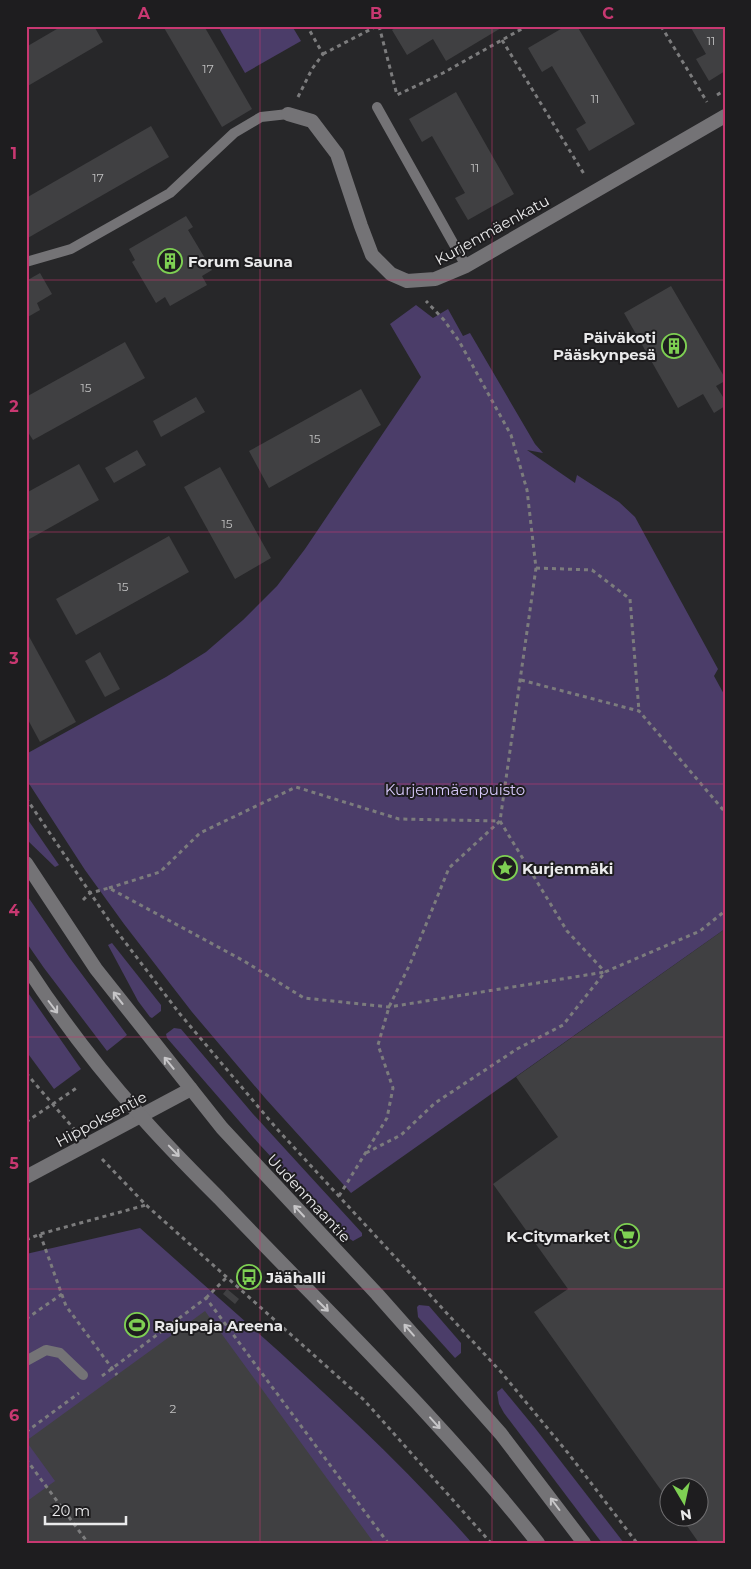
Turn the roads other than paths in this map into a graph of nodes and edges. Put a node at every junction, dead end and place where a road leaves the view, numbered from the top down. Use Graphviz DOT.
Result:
graph roads {
  1 [pos="377,107"];
  2 [pos="288,114"];
  3 [pos="721,118"];
  4 [pos="26,262"];
  5 [pos="466,266"];
  6 [pos="26,863"];
  7 [pos="26,966"];
  8 [pos="191,1089"];
  9 [pos="140,1116"];
  10 [pos="26,1177"];
  11 [pos="26,1361"];
  12 [pos="83,1375"];
  13 [pos="538,1543"];
  14 [pos="584,1543"];
  1 -- 5 [label="lane"];
  2 -- 4 [label="lane"];
  2 -- 5 [label="main road, Kurjenmäenkatu"];
  3 -- 5 [label="main road, Kurjenmäenkatu"];
  8 -- 6 [label="main road, Uudenmaantie, one-way"];
  7 -- 9 [label="main road, one-way"];
  8 -- 9 [label="main road, Hippoksentie"];
  14 -- 8 [label="main road, Uudenmaantie, one-way"];
  9 -- 10 [label="main road, Hippoksentie"];
  9 -- 13 [label="main road, one-way"];
  11 -- 12 [label="lane"];
}
